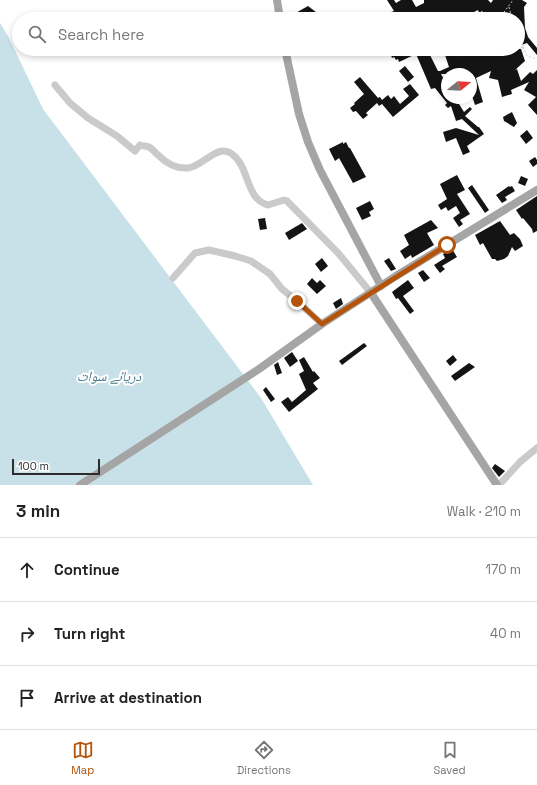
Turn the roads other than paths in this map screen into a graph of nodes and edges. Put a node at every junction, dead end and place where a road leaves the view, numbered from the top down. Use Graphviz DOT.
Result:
graph roads {
  1 [pos="277,0"];
  2 [pos="279,12"];
  3 [pos="286,56"];
  4 [pos="55,85"];
  5 [pos="537,190"];
  6 [pos="173,278"];
  7 [pos="381,286"];
  8 [pos="371,293"];
  9 [pos="322,324"];
  10 [pos="537,448"];
  11 [pos="80,485"];
  12 [pos="498,485"];
  1 -- 2 [label="main road"];
  3 -- 7 [label="main road"];
  4 -- 8 [label="street"];
  5 -- 7 [label="main road"];
  6 -- 9 [label="street"];
  7 -- 8 [label="main road"];
  8 -- 9 [label="main road"];
  8 -- 12 [label="main road"];
  9 -- 11 [label="main road"];
  10 -- 12 [label="street"];
}
